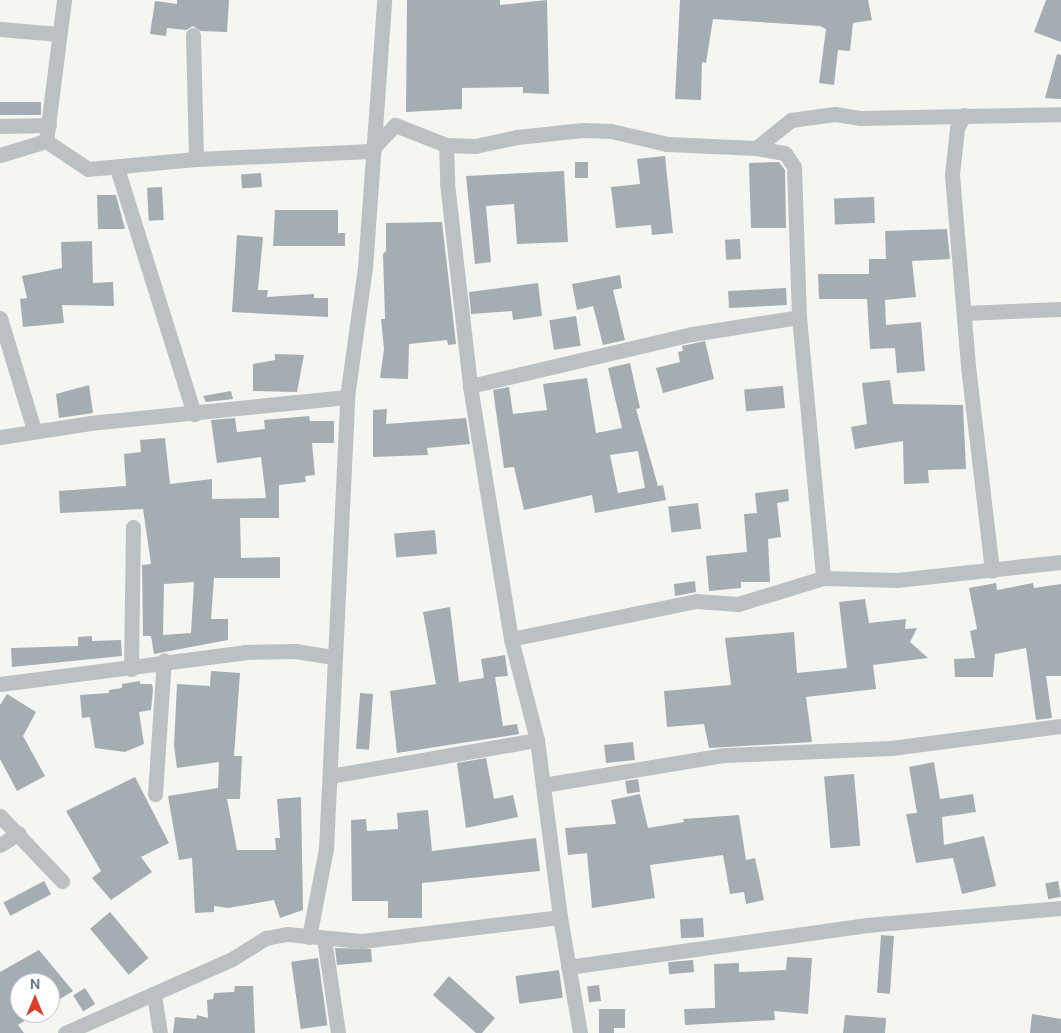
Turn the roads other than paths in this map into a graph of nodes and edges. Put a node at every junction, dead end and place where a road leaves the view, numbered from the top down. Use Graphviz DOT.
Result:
graph roads {
  1 [pos="64,0"];
  2 [pos="384,0"];
  3 [pos="0,29"];
  4 [pos="59,34"];
  5 [pos="193,35"];
  6 [pos="1061,114"];
  7 [pos="964,115"];
  8 [pos="49,124"];
  9 [pos="0,126"];
  10 [pos="46,141"];
  11 [pos="446,145"];
  12 [pos="756,148"];
  13 [pos="370,151"];
  14 [pos="0,155"];
  15 [pos="196,159"];
  16 [pos="117,168"];
  17 [pos="1061,309"];
  18 [pos="964,313"];
  19 [pos="799,317"];
  20 [pos="0,318"];
  21 [pos="470,386"];
  22 [pos="347,397"];
  23 [pos="194,414"];
  24 [pos="34,430"];
  25 [pos="0,437"];
  26 [pos="133,527"];
  27 [pos="1061,562"];
  28 [pos="992,571"];
  29 [pos="823,578"];
  30 [pos="511,639"];
  31 [pos="334,657"];
  32 [pos="164,660"];
  33 [pos="131,669"];
  34 [pos="0,684"];
  35 [pos="1061,726"];
  36 [pos="537,740"];
  37 [pos="330,776"];
  38 [pos="543,785"];
  39 [pos="155,794"];
  40 [pos="0,816"];
  41 [pos="19,833"];
  42 [pos="0,845"];
  43 [pos="62,881"];
  44 [pos="1061,908"];
  45 [pos="560,917"];
  46 [pos="317,938"];
  47 [pos="568,967"];
  48 [pos="154,995"];
  49 [pos="64,1033"];
  50 [pos="160,1033"];
  51 [pos="338,1033"];
  52 [pos="580,1033"];
  1 -- 4 [label="street"];
  2 -- 13 [label="street"];
  3 -- 4 [label="street"];
  4 -- 8 [label="street"];
  5 -- 15 [label="street"];
  6 -- 7 [label="street"];
  7 -- 12 [label="street"];
  7 -- 18 [label="street"];
  8 -- 9 [label="street"];
  8 -- 10 [label="street"];
  10 -- 14 [label="street"];
  10 -- 16 [label="street"];
  11 -- 12 [label="street"];
  11 -- 13 [label="street"];
  11 -- 21 [label="street"];
  12 -- 19 [label="street"];
  13 -- 15 [label="street"];
  13 -- 22 [label="street"];
  15 -- 16 [label="street"];
  16 -- 23 [label="street"];
  17 -- 18 [label="street"];
  18 -- 28 [label="street"];
  19 -- 21 [label="street"];
  19 -- 29 [label="street"];
  20 -- 24 [label="street"];
  21 -- 30 [label="street"];
  22 -- 23 [label="street"];
  22 -- 31 [label="street"];
  23 -- 24 [label="street"];
  24 -- 25 [label="street"];
  26 -- 33 [label="street"];
  27 -- 28 [label="street"];
  28 -- 29 [label="street"];
  29 -- 30 [label="street"];
  30 -- 36 [label="street"];
  31 -- 32 [label="street"];
  31 -- 37 [label="street"];
  32 -- 33 [label="street"];
  32 -- 39 [label="street"];
  33 -- 34 [label="street"];
  35 -- 38 [label="street"];
  36 -- 37 [label="street"];
  36 -- 38 [label="street"];
  37 -- 46 [label="street"];
  38 -- 45 [label="street"];
  40 -- 41 [label="street"];
  41 -- 42 [label="street"];
  41 -- 43 [label="street"];
  44 -- 47 [label="street"];
  45 -- 46 [label="street"];
  45 -- 47 [label="street"];
  46 -- 48 [label="street"];
  46 -- 51 [label="street"];
  47 -- 52 [label="street"];
  48 -- 49 [label="street"];
  48 -- 50 [label="street"];
}
